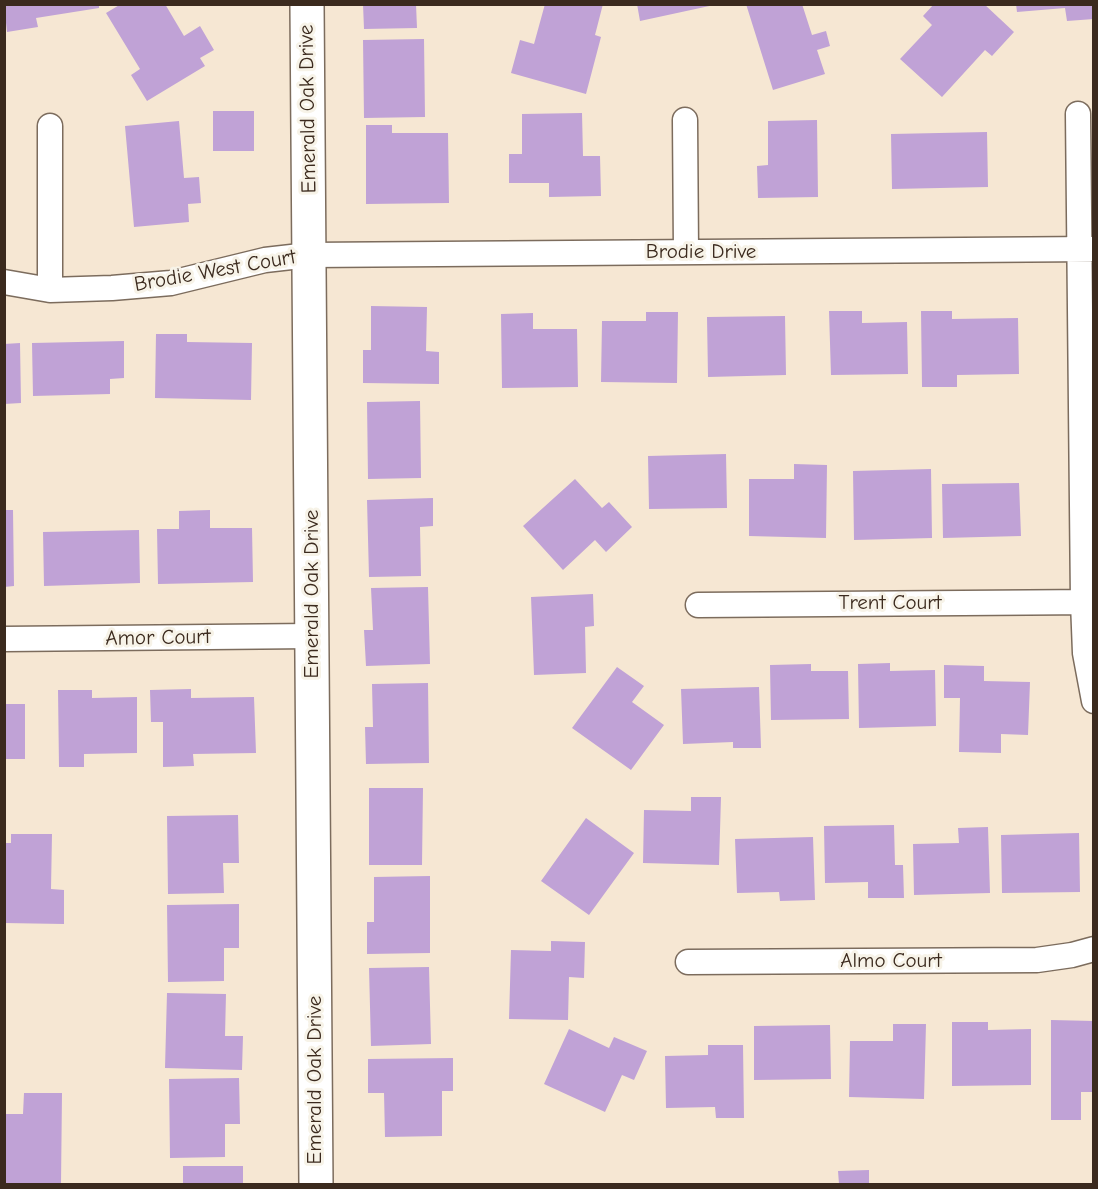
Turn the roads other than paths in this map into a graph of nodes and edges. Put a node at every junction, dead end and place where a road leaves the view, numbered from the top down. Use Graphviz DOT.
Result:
graph roads {
  1 [pos="307,4"];
  2 [pos="1078,114"];
  3 [pos="686,120"];
  4 [pos="50,126"];
  5 [pos="1086,249"];
  6 [pos="686,252"];
  7 [pos="309,255"];
  8 [pos="4,282"];
  9 [pos="50,290"];
  10 [pos="1088,602"];
  11 [pos="698,605"];
  12 [pos="312,636"];
  13 [pos="4,639"];
  14 [pos="1094,701"];
  15 [pos="1094,950"];
  16 [pos="688,962"];
  17 [pos="315,1185"];
  1 -- 7 [label="street, Emerald Oak Drive"];
  2 -- 5 [label="street"];
  3 -- 6 [label="street"];
  4 -- 9 [label="street"];
  5 -- 6 [label="street, Brodie Drive"];
  5 -- 10 [label="street"];
  6 -- 7 [label="street, Brodie Drive"];
  7 -- 9 [label="street, Brodie West Court"];
  7 -- 12 [label="street, Emerald Oak Drive"];
  8 -- 9 [label="street, Brodie West Court"];
  10 -- 11 [label="street, Trent Court"];
  10 -- 14 [label="street"];
  12 -- 13 [label="street, Amor Court"];
  12 -- 17 [label="street, Emerald Oak Drive"];
  15 -- 16 [label="street, Almo Court"];
}
